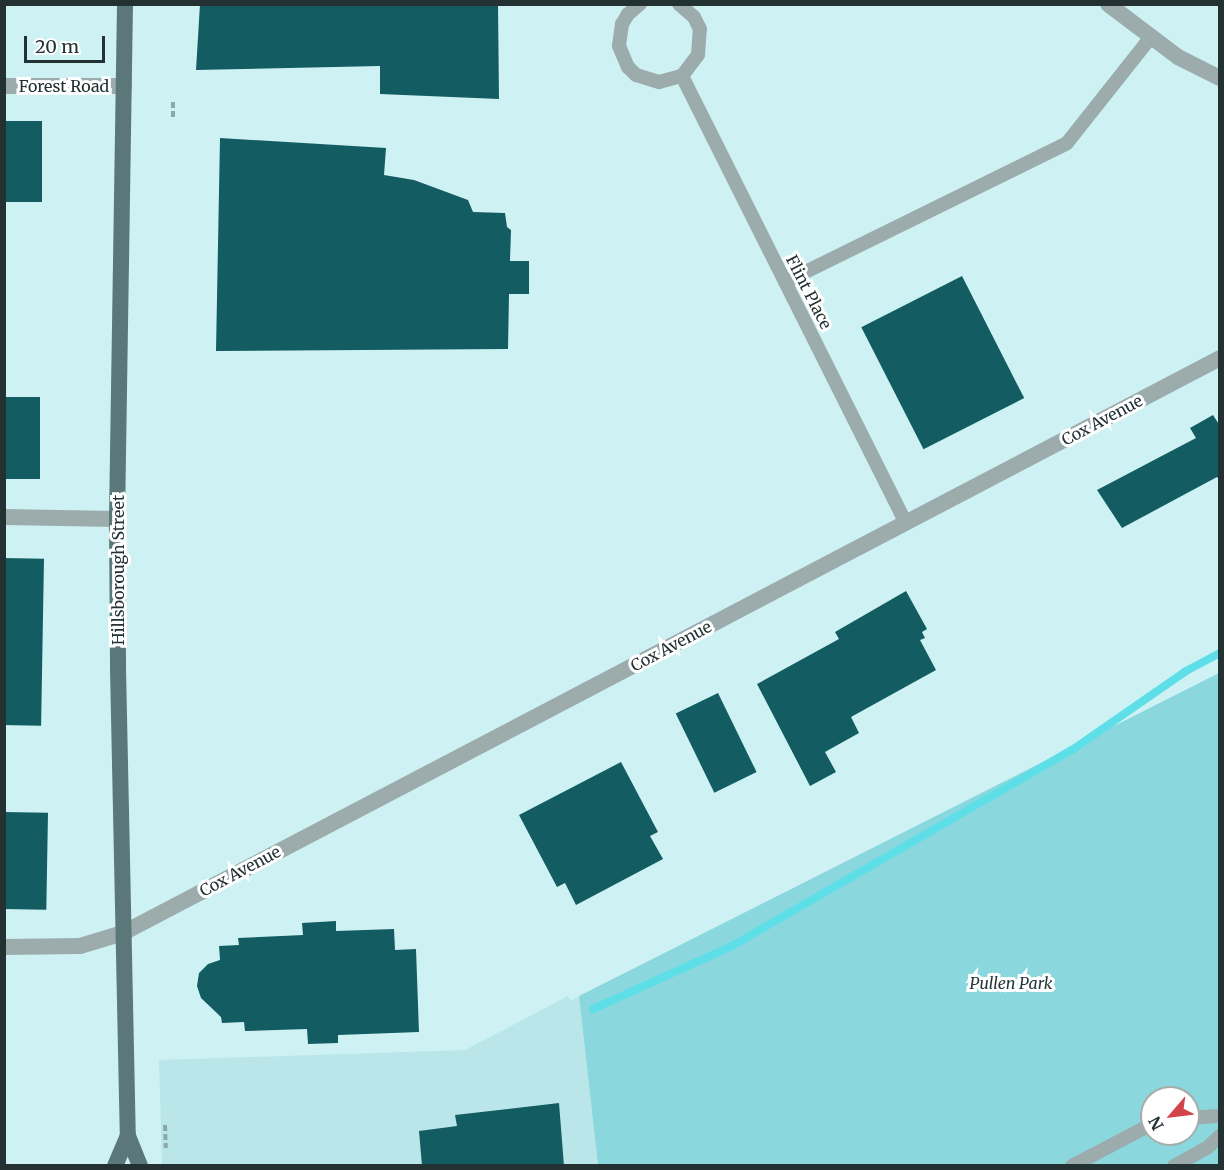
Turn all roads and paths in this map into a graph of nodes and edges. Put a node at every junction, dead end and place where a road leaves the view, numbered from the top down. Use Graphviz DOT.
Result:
graph roads {
  1 [pos="124,4"];
  2 [pos="640,4"];
  3 [pos="1107,4"];
  4 [pos="684,6"];
  5 [pos="1151,37"];
  6 [pos="682,76"];
  7 [pos="1220,78"];
  8 [pos="4,86"];
  9 [pos="124,86"];
  10 [pos="173,102"];
  11 [pos="173,117"];
  12 [pos="785,282"];
  13 [pos="1220,358"];
  14 [pos="4,517"];
  15 [pos="117,519"];
  16 [pos="906,523"];
  17 [pos="123,933"];
  18 [pos="4,947"];
  19 [pos="1220,1116"];
  20 [pos="1200,1117"];
  21 [pos="165,1125"];
  22 [pos="1140,1130"];
  23 [pos="128,1136"];
  24 [pos="1220,1136"];
  25 [pos="166,1148"];
  26 [pos="115,1166"];
  27 [pos="140,1166"];
  28 [pos="1072,1166"];
  29 [pos="1174,1166"];
  1 -- 9 [label="main road, Hillsborough Street"];
  2 -- 6 [label="lane"];
  3 -- 5 [label="street"];
  4 -- 6 [label="lane"];
  5 -- 7 [label="street"];
  5 -- 12 [label="lane"];
  6 -- 12 [label="lane, Flint Place"];
  8 -- 9 [label="street, Forest Road"];
  9 -- 15 [label="main road, Hillsborough Street"];
  10 -- 11 [label="path"];
  12 -- 16 [label="lane, Flint Place"];
  13 -- 16 [label="street, Cox Avenue"];
  14 -- 15 [label="street"];
  15 -- 17 [label="main road, Hillsborough Street"];
  16 -- 17 [label="street, Cox Avenue"];
  17 -- 18 [label="street, Cox Avenue"];
  17 -- 23 [label="main road, Hillsborough Street"];
  19 -- 20 [label="lane"];
  21 -- 25 [label="path"];
  22 -- 28 [label="lane"];
  23 -- 26 [label="main road, Hillsborough Street"];
  23 -- 27 [label="main road, Hillsborough Street"];
  24 -- 29 [label="lane"];
}
